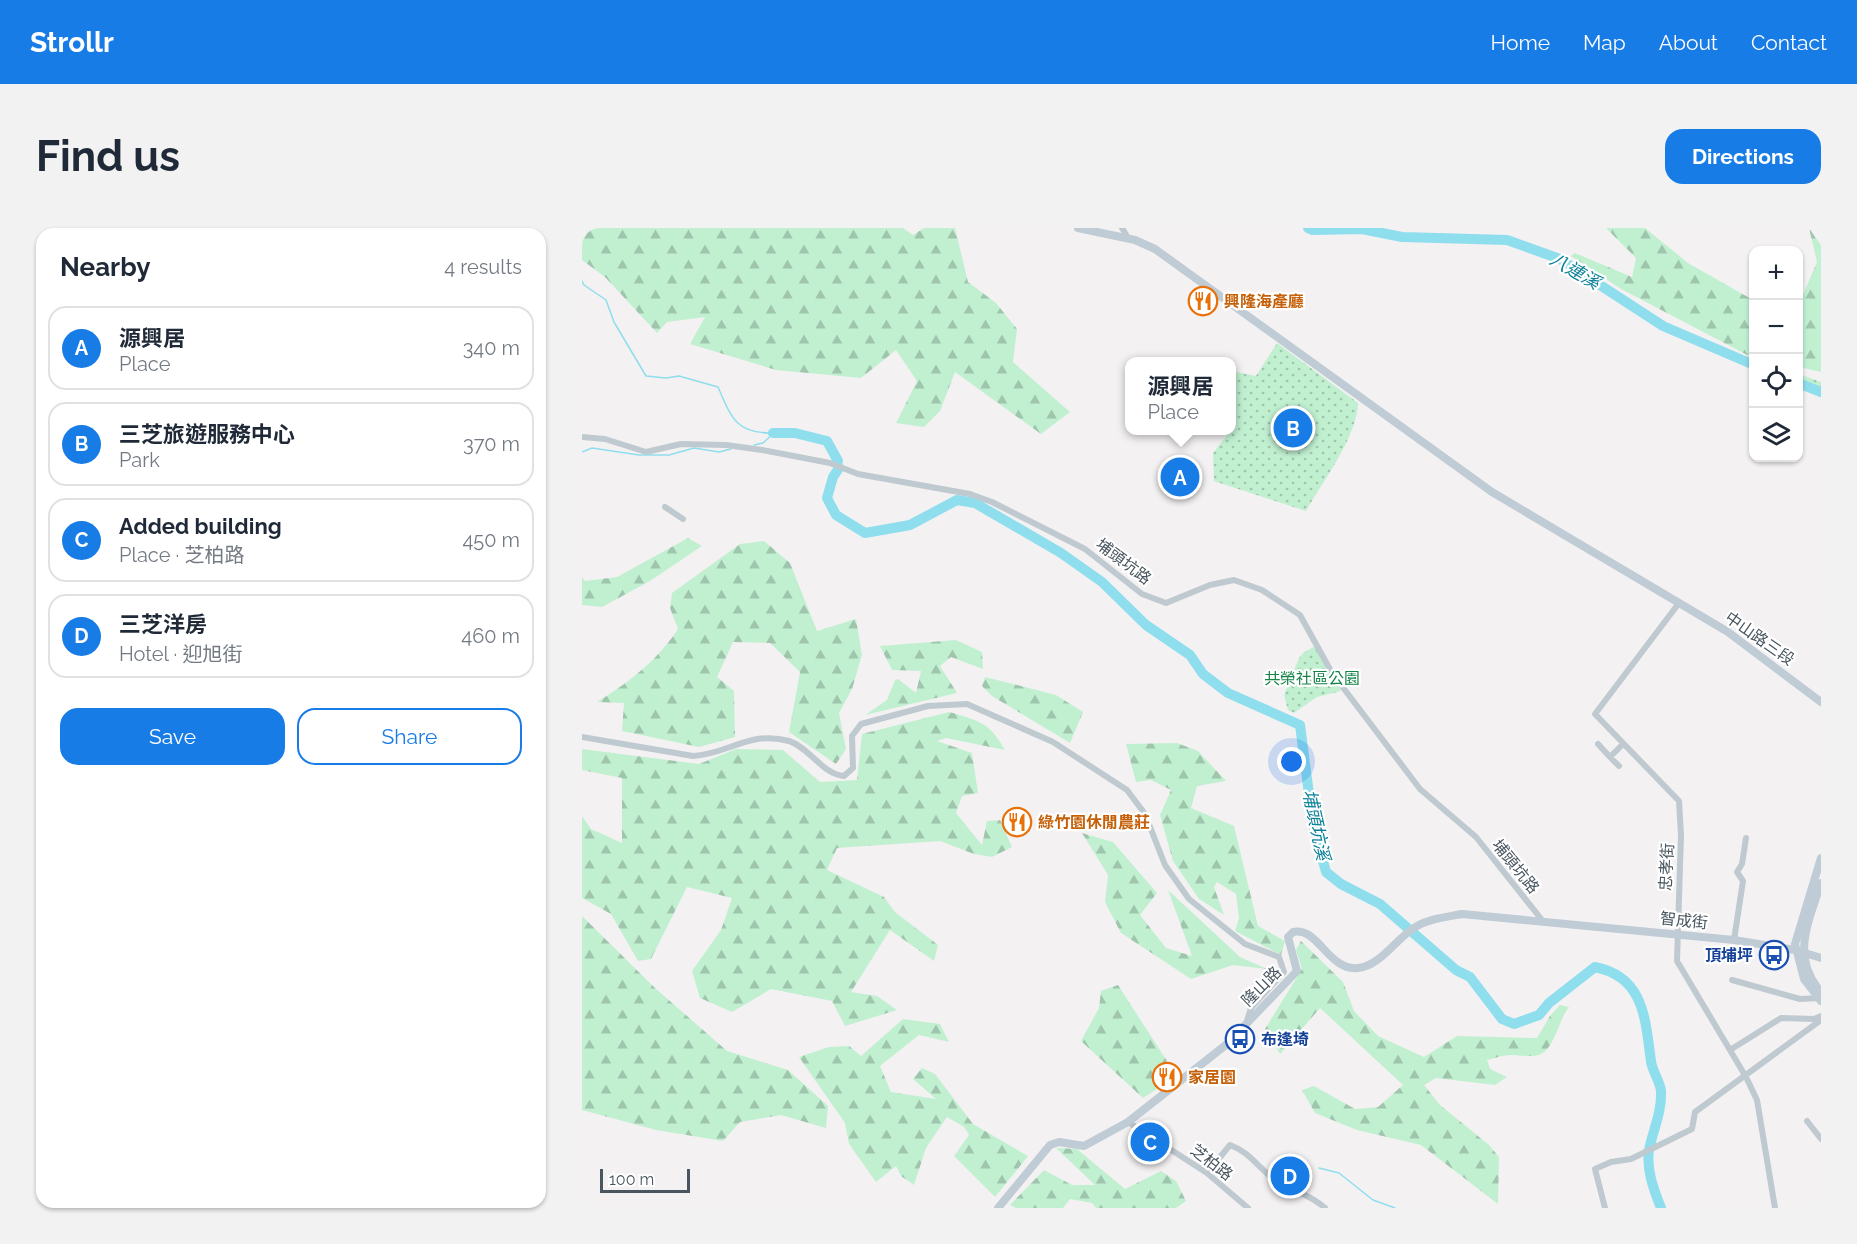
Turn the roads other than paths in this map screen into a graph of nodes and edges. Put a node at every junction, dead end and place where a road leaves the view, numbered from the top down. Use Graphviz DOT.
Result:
graph roads {
  1 [pos="1078,228"];
  2 [pos="1122,228"];
  3 [pos="1128,239"];
  4 [pos="582,437"];
  5 [pos="665,507"];
  6 [pos="683,519"];
  7 [pos="1679,603"];
  8 [pos="1821,702"];
  9 [pos="582,737"];
  10 [pos="1598,744"];
  11 [pos="1623,744"];
  12 [pos="1610,757"];
  13 [pos="1619,766"];
  14 [pos="1746,838"];
  15 [pos="1821,858"];
  16 [pos="1821,883"];
  17 [pos="1542,920"];
  18 [pos="1677,934"];
  19 [pos="1734,940"];
  20 [pos="1799,951"];
  21 [pos="1821,958"];
  22 [pos="1732,980"];
  23 [pos="1820,997"];
  24 [pos="1821,1016"];
  25 [pos="1821,1020"];
  26 [pos="1247,1021"];
  27 [pos="1730,1050"];
  28 [pos="1746,1077"];
  29 [pos="1807,1121"];
  30 [pos="1128,1122"];
  31 [pos="1821,1139"];
  32 [pos="1207,1173"];
  33 [pos="998,1208"];
  34 [pos="1248,1208"];
  35 [pos="1325,1208"];
  36 [pos="1605,1208"];
  37 [pos="1775,1208"];
  1 -- 3 [label="street, 中山路三段"];
  2 -- 3 [label="street"];
  3 -- 7 [label="street, 中山路三段"];
  4 -- 17 [label="street, 埔頭坑路"];
  5 -- 6 [label="street"];
  7 -- 8 [label="street, 中山路三段"];
  7 -- 11 [label="street, 忠孝街"];
  9 -- 26 [label="street"];
  10 -- 12 [label="street"];
  11 -- 12 [label="street"];
  11 -- 18 [label="street, 忠孝街"];
  12 -- 13 [label="street"];
  14 -- 19 [label="street"];
  15 -- 20 [label="street"];
  16 -- 20 [label="street"];
  17 -- 18 [label="street, 智成街"];
  17 -- 26 [label="street, 隆山路"];
  18 -- 19 [label="street, 智成街"];
  18 -- 27 [label="street, 忠孝街"];
  19 -- 20 [label="street, 智成街"];
  20 -- 21 [label="street, 智成街"];
  20 -- 23 [label="street"];
  22 -- 23 [label="street"];
  24 -- 27 [label="street"];
  25 -- 28 [label="street"];
  26 -- 30 [label="street, 隆山路"];
  27 -- 28 [label="street, 忠孝街"];
  28 -- 36 [label="street"];
  28 -- 37 [label="street, 忠孝街"];
  29 -- 31 [label="street"];
  30 -- 32 [label="street, 芝柏路"];
  30 -- 33 [label="street, 隆山路"];
  32 -- 34 [label="street, 芝柏路"];
  32 -- 35 [label="street"];
}
